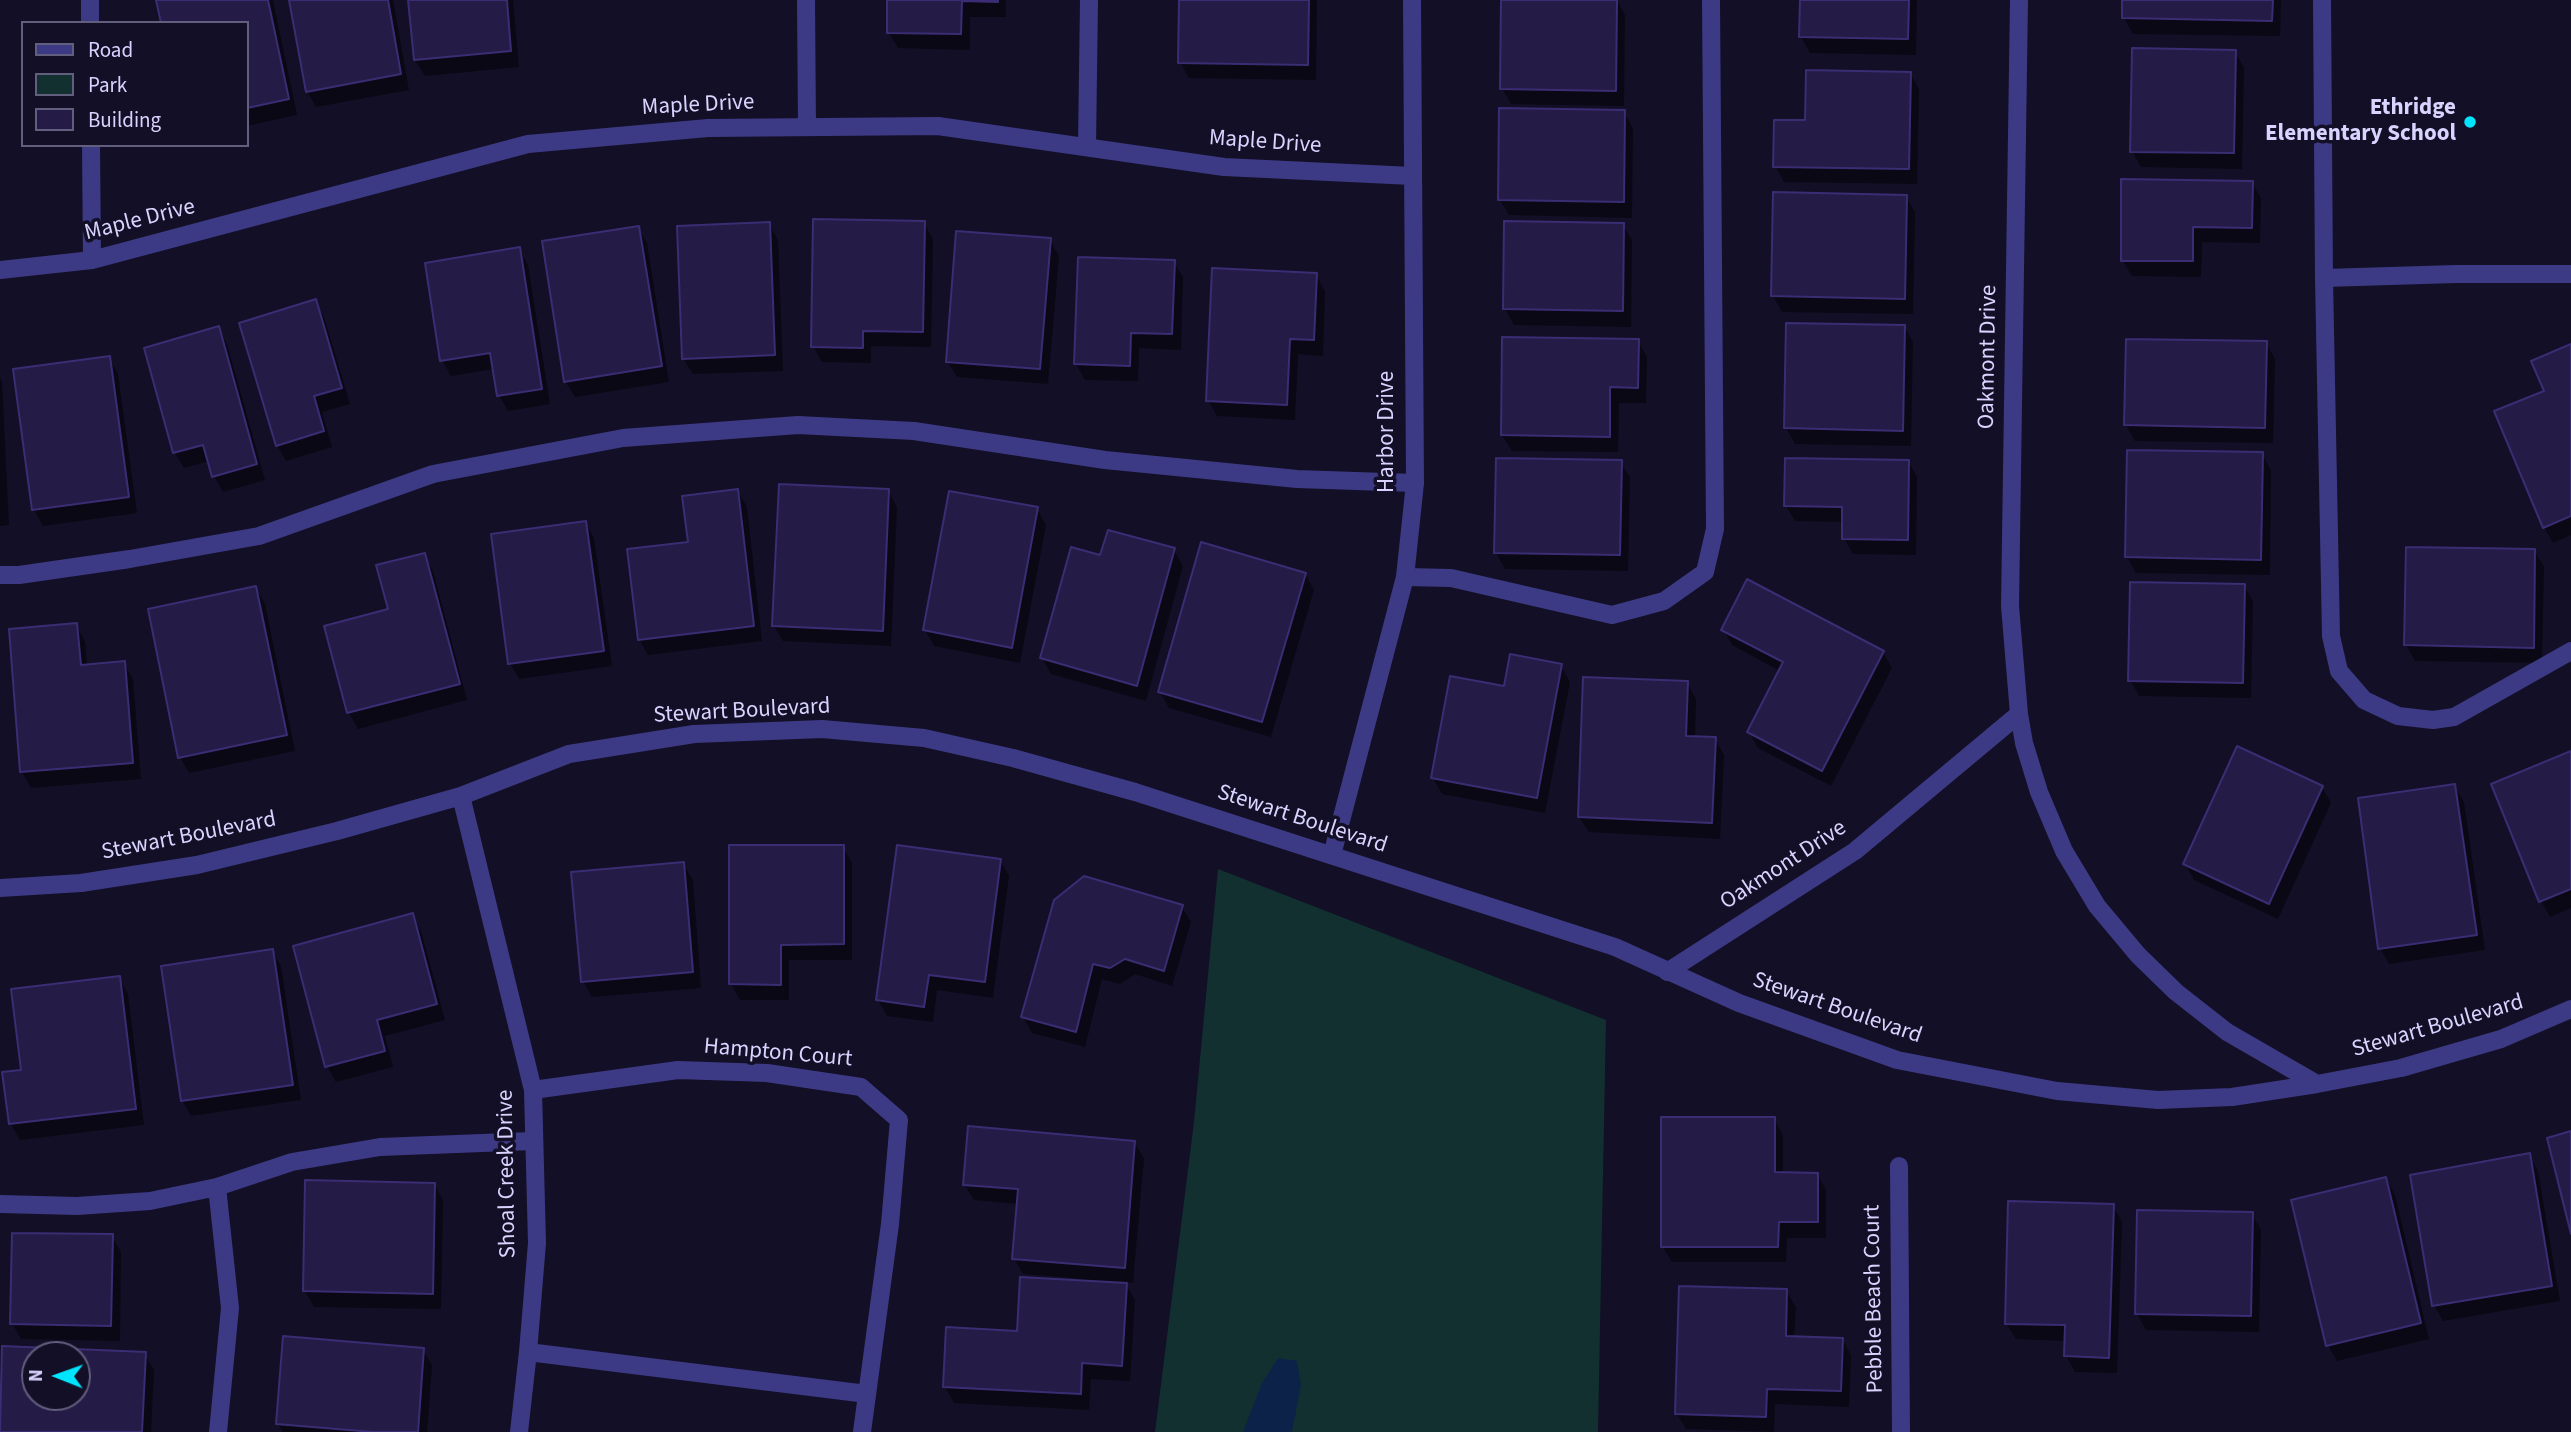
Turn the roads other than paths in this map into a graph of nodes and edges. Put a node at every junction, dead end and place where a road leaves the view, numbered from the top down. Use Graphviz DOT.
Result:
graph roads {
  1 [pos="90,0"];
  2 [pos="806,0"];
  3 [pos="1089,0"];
  4 [pos="1412,0"];
  5 [pos="1711,0"];
  6 [pos="2019,0"];
  7 [pos="2322,0"];
  8 [pos="90,21"];
  9 [pos="807,126"];
  10 [pos="1087,146"];
  11 [pos="91,147"];
  12 [pos="1412,176"];
  13 [pos="92,260"];
  14 [pos="0,270"];
  15 [pos="2571,274"];
  16 [pos="2324,278"];
  17 [pos="1415,483"];
  18 [pos="0,575"];
  19 [pos="1405,577"];
  20 [pos="2571,652"];
  21 [pos="2019,714"];
  22 [pos="461,796"];
  23 [pos="1332,855"];
  24 [pos="0,887"];
  25 [pos="1667,972"];
  26 [pos="2571,1009"];
  27 [pos="2317,1084"];
  28 [pos="533,1090"];
  29 [pos="533,1141"];
  30 [pos="1899,1166"];
  31 [pos="218,1187"];
  32 [pos="0,1204"];
  33 [pos="528,1352"];
  34 [pos="867,1394"];
  35 [pos="218,1432"];
  36 [pos="519,1432"];
  37 [pos="862,1432"];
  38 [pos="1901,1432"];
  1 -- 8 [label="street"];
  2 -- 9 [label="street"];
  3 -- 10 [label="street"];
  4 -- 12 [label="street, Harbor Drive"];
  5 -- 19 [label="street"];
  6 -- 21 [label="street, Oakmont Drive"];
  7 -- 16 [label="street"];
  9 -- 10 [label="street, Maple Drive"];
  9 -- 13 [label="street, Maple Drive"];
  10 -- 12 [label="street, Maple Drive"];
  11 -- 13 [label="street"];
  12 -- 17 [label="street, Harbor Drive"];
  13 -- 14 [label="street, Maple Drive"];
  15 -- 16 [label="street"];
  16 -- 20 [label="street"];
  17 -- 18 [label="street"];
  17 -- 19 [label="street, Harbor Drive"];
  19 -- 23 [label="street, Harbor Drive"];
  21 -- 25 [label="street, Oakmont Drive"];
  21 -- 27 [label="street, Oakmont Drive"];
  22 -- 23 [label="street, Stewart Boulevard"];
  22 -- 24 [label="street, Stewart Boulevard"];
  22 -- 28 [label="street, Shoal Creek Drive"];
  23 -- 25 [label="street, Stewart Boulevard"];
  25 -- 27 [label="street, Stewart Boulevard"];
  26 -- 27 [label="street, Stewart Boulevard"];
  28 -- 29 [label="street, Shoal Creek Drive"];
  28 -- 34 [label="street, Hampton Court"];
  29 -- 31 [label="street"];
  29 -- 33 [label="street, Shoal Creek Drive"];
  30 -- 38 [label="street, Pebble Beach Court"];
  31 -- 32 [label="street"];
  31 -- 35 [label="street"];
  33 -- 34 [label="street"];
  33 -- 36 [label="street, Shoal Creek Drive"];
  34 -- 37 [label="street, Hampton Court"];
}
